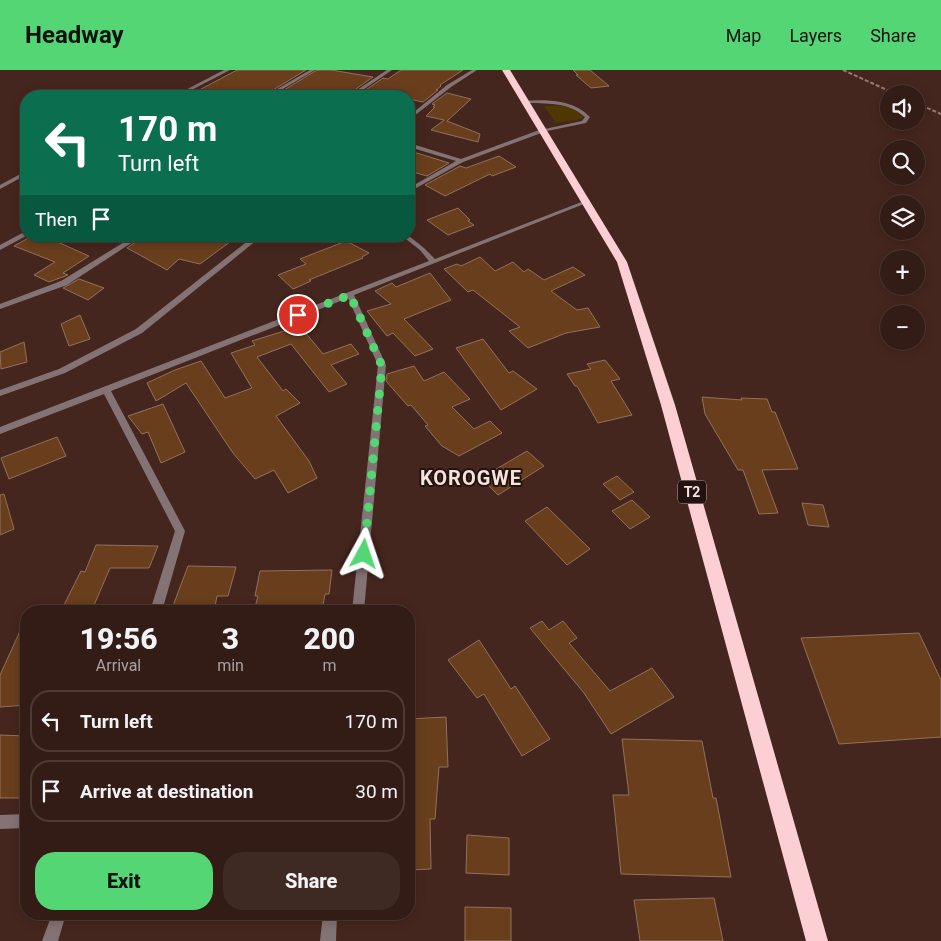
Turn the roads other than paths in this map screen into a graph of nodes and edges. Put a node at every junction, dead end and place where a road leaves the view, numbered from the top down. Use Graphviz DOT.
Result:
graph roads {
  1 [pos="228,70"];
  2 [pos="312,70"];
  3 [pos="377,70"];
  4 [pos="475,70"];
  5 [pos="506,70"];
  6 [pos="389,71"];
  7 [pos="189,90"];
  8 [pos="278,90"];
  9 [pos="360,90"];
  10 [pos="524,102"];
  11 [pos="415,113"];
  12 [pos="542,131"];
  13 [pos="415,147"];
  14 [pos="461,161"];
  15 [pos="20,177"];
  16 [pos="0,187"];
  17 [pos="415,187"];
  18 [pos="586,202"];
  19 [pos="20,236"];
  20 [pos="129,242"];
  21 [pos="252,242"];
  22 [pos="413,242"];
  23 [pos="0,248"];
  24 [pos="433,261"];
  25 [pos="350,295"];
  26 [pos="0,308"];
  27 [pos="106,389"];
  28 [pos="0,393"];
  29 [pos="0,431"];
  30 [pos="158,605"];
  31 [pos="359,605"];
  32 [pos="20,821"];
  33 [pos="0,822"];
  34 [pos="58,920"];
  35 [pos="330,920"];
  36 [pos="50,941"];
  37 [pos="328,941"];
  38 [pos="817,941"];
  1 -- 7 [label="street"];
  2 -- 8 [label="street"];
  3 -- 6 [label="street"];
  4 -- 11 [label="street"];
  5 -- 10 [label="highway, T2"];
  6 -- 9 [label="street"];
  10 -- 12 [label="highway, T2"];
  10 -- 12 [label="lane"];
  12 -- 14 [label="street"];
  12 -- 18 [label="highway, T2"];
  13 -- 14 [label="street"];
  14 -- 17 [label="street"];
  15 -- 16 [label="street"];
  18 -- 24 [label="street"];
  18 -- 38 [label="highway, T2"];
  19 -- 23 [label="street"];
  20 -- 26 [label="street"];
  21 -- 28 [label="street"];
  22 -- 24 [label="street"];
  24 -- 25 [label="street"];
  25 -- 27 [label="street"];
  25 -- 31 [label="street"];
  27 -- 29 [label="street"];
  27 -- 30 [label="street"];
  32 -- 33 [label="street"];
  34 -- 36 [label="street"];
  35 -- 37 [label="street"];
}
